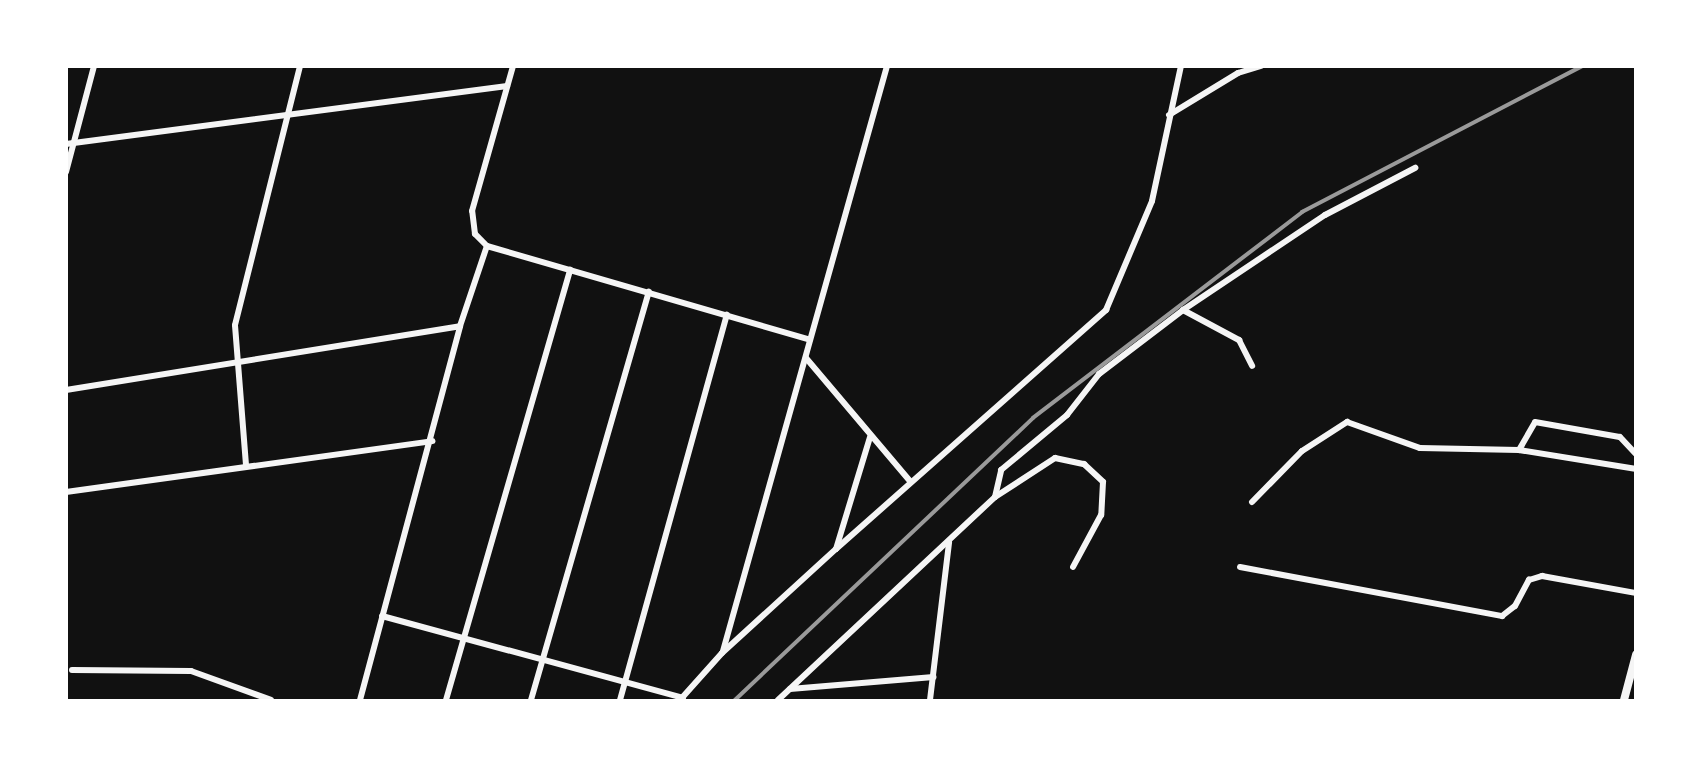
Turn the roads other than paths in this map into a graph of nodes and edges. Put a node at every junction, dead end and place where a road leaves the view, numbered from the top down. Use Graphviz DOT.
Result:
graph roads {
  1 [pos="94,66"];
  2 [pos="300,66"];
  3 [pos="513,66"];
  4 [pos="887,66"];
  5 [pos="1181,66"];
  6 [pos="1261,66"];
  7 [pos="508,86"];
  8 [pos="287,115"];
  9 [pos="1169,115"];
  10 [pos="75,142"];
  11 [pos="66,144"];
  12 [pos="1415,168"];
  13 [pos="66,172"];
  14 [pos="487,246"];
  15 [pos="570,269"];
  16 [pos="649,292"];
  17 [pos="1183,310"];
  18 [pos="727,315"];
  19 [pos="460,326"];
  20 [pos="810,340"];
  21 [pos="806,358"];
  22 [pos="241,360"];
  23 [pos="1252,366"];
  24 [pos="66,390"];
  25 [pos="870,437"];
  26 [pos="432,441"];
  27 [pos="1519,450"];
  28 [pos="1636,454"];
  29 [pos="247,465"];
  30 [pos="1636,469"];
  31 [pos="911,481"];
  32 [pos="66,492"];
  33 [pos="995,497"];
  34 [pos="1252,502"];
  35 [pos="949,542"];
  36 [pos="836,549"];
  37 [pos="1073,567"];
  38 [pos="1240,567"];
  39 [pos="1636,593"];
  40 [pos="382,616"];
  41 [pos="463,640"];
  42 [pos="722,653"];
  43 [pos="1636,655"];
  44 [pos="543,661"];
  45 [pos="72,670"];
  46 [pos="934,677"];
  47 [pos="624,682"];
  48 [pos="790,689"];
  49 [pos="681,699"];
  50 [pos="271,701"];
  51 [pos="360,701"];
  52 [pos="446,701"];
  53 [pos="531,701"];
  54 [pos="620,701"];
  55 [pos="778,701"];
  56 [pos="930,701"];
  57 [pos="1624,701"];
  1 -- 10 [label="street"];
  2 -- 8 [label="street"];
  3 -- 7 [label="street"];
  4 -- 20 [label="street"];
  5 -- 9 [label="street"];
  6 -- 9 [label="street"];
  7 -- 8 [label="street"];
  7 -- 14 [label="street"];
  8 -- 10 [label="street"];
  8 -- 22 [label="street"];
  9 -- 31 [label="street"];
  10 -- 11 [label="street"];
  10 -- 13 [label="street"];
  12 -- 17 [label="street"];
  14 -- 15 [label="street"];
  14 -- 19 [label="street"];
  15 -- 16 [label="street"];
  15 -- 41 [label="street"];
  16 -- 18 [label="street"];
  16 -- 44 [label="street"];
  17 -- 23 [label="street"];
  17 -- 33 [label="street"];
  18 -- 20 [label="street"];
  18 -- 47 [label="street"];
  19 -- 22 [label="street"];
  19 -- 26 [label="street"];
  20 -- 21 [label="street"];
  21 -- 25 [label="street"];
  21 -- 42 [label="street"];
  22 -- 24 [label="street"];
  22 -- 29 [label="street"];
  25 -- 31 [label="street"];
  25 -- 36 [label="street"];
  26 -- 29 [label="street"];
  26 -- 40 [label="street"];
  27 -- 28 [label="street"];
  27 -- 30 [label="street"];
  27 -- 34 [label="street"];
  29 -- 32 [label="street"];
  31 -- 36 [label="street"];
  33 -- 35 [label="street"];
  33 -- 37 [label="street"];
  35 -- 46 [label="street"];
  35 -- 48 [label="street"];
  36 -- 42 [label="street"];
  38 -- 39 [label="street"];
  40 -- 41 [label="street"];
  40 -- 51 [label="street"];
  41 -- 44 [label="street"];
  41 -- 52 [label="street"];
  42 -- 49 [label="street"];
  43 -- 57 [label="street"];
  44 -- 47 [label="street"];
  44 -- 53 [label="street"];
  45 -- 50 [label="street"];
  46 -- 48 [label="street"];
  46 -- 56 [label="street"];
  47 -- 49 [label="street"];
  47 -- 54 [label="street"];
  48 -- 55 [label="street"];
}
